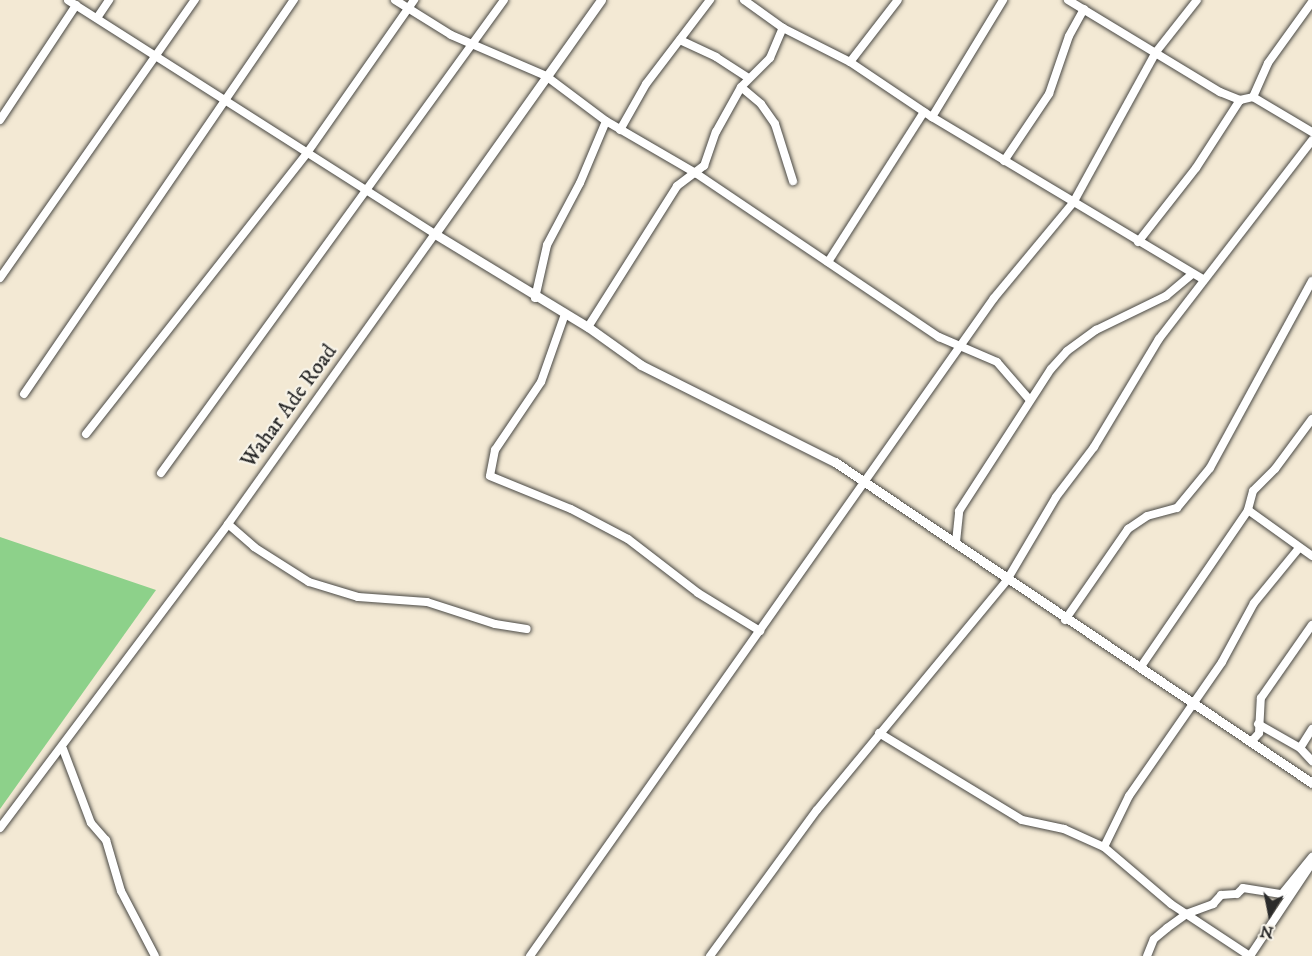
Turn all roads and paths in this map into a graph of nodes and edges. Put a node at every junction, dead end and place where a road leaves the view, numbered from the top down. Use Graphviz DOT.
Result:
graph roads {
  1 [pos="68,0"];
  2 [pos="109,0"];
  3 [pos="195,0"];
  4 [pos="294,0"];
  5 [pos="395,0"];
  6 [pos="414,0"];
  7 [pos="504,0"];
  8 [pos="600,0"];
  9 [pos="710,0"];
  10 [pos="744,0"];
  11 [pos="898,0"];
  12 [pos="1003,0"];
  13 [pos="1068,0"];
  14 [pos="1197,0"];
  15 [pos="1312,2"];
  16 [pos="76,5"];
  17 [pos="409,8"];
  18 [pos="1084,9"];
  19 [pos="1305,10"];
  20 [pos="97,18"];
  21 [pos="1312,18"];
  22 [pos="783,28"];
  23 [pos="680,40"];
  24 [pos="473,44"];
  25 [pos="1156,52"];
  26 [pos="157,57"];
  27 [pos="850,62"];
  28 [pos="546,76"];
  29 [pos="748,78"];
  30 [pos="741,87"];
  31 [pos="1253,97"];
  32 [pos="225,100"];
  33 [pos="1240,100"];
  34 [pos="928,114"];
  35 [pos="0,120"];
  36 [pos="606,121"];
  37 [pos="620,130"];
  38 [pos="1312,132"];
  39 [pos="1312,140"];
  40 [pos="307,153"];
  41 [pos="1004,161"];
  42 [pos="697,174"];
  43 [pos="793,181"];
  44 [pos="367,191"];
  45 [pos="1072,203"];
  46 [pos="435,234"];
  47 [pos="1138,242"];
  48 [pos="828,262"];
  49 [pos="1192,274"];
  50 [pos="0,278"];
  51 [pos="1204,280"];
  52 [pos="1312,281"];
  53 [pos="535,298"];
  54 [pos="565,314"];
  55 [pos="588,327"];
  56 [pos="962,345"];
  57 [pos="24,394"];
  58 [pos="1029,399"];
  59 [pos="1312,419"];
  60 [pos="86,434"];
  61 [pos="161,473"];
  62 [pos="863,480"];
  63 [pos="1248,510"];
  64 [pos="228,524"];
  65 [pos="956,542"];
  66 [pos="1299,548"];
  67 [pos="1312,556"];
  68 [pos="1007,580"];
  69 [pos="1065,620"];
  70 [pos="1312,625"];
  71 [pos="527,629"];
  72 [pos="760,631"];
  73 [pos="1140,668"];
  74 [pos="1193,705"];
  75 [pos="1258,724"];
  76 [pos="1312,729"];
  77 [pos="879,733"];
  78 [pos="1251,742"];
  79 [pos="1300,748"];
  80 [pos="63,749"];
  81 [pos="1312,761"];
  82 [pos="1312,783"];
  83 [pos="0,828"];
  84 [pos="1104,848"];
  85 [pos="1312,857"];
  86 [pos="1312,863"];
  87 [pos="1186,914"];
  88 [pos="155,956"];
  89 [pos="530,956"];
  90 [pos="710,956"];
  91 [pos="1147,956"];
  92 [pos="1250,956"];
  1 -- 16 [label="street"];
  2 -- 20 [label="street"];
  3 -- 26 [label="street"];
  4 -- 32 [label="street"];
  5 -- 17 [label="street"];
  6 -- 17 [label="street"];
  7 -- 24 [label="street"];
  8 -- 28 [label="street, Wahar Ade Road"];
  9 -- 23 [label="street"];
  10 -- 22 [label="street"];
  11 -- 27 [label="street"];
  12 -- 34 [label="street"];
  13 -- 18 [label="street"];
  14 -- 25 [label="street"];
  15 -- 19 [label="street"];
  16 -- 20 [label="street"];
  16 -- 35 [label="street"];
  17 -- 24 [label="street"];
  17 -- 40 [label="street"];
  18 -- 25 [label="street"];
  18 -- 41 [label="street"];
  19 -- 21 [label="street"];
  19 -- 31 [label="street"];
  20 -- 26 [label="street"];
  22 -- 27 [label="street"];
  22 -- 29 [label="street"];
  23 -- 29 [label="street"];
  23 -- 37 [label="street"];
  24 -- 28 [label="street"];
  24 -- 44 [label="street"];
  25 -- 33 [label="street"];
  25 -- 45 [label="street"];
  26 -- 32 [label="street"];
  26 -- 50 [label="street"];
  27 -- 34 [label="street"];
  28 -- 36 [label="street"];
  28 -- 46 [label="street, Wahar Ade Road"];
  29 -- 30 [label="street"];
  30 -- 42 [label="street"];
  30 -- 43 [label="street"];
  31 -- 33 [label="street"];
  31 -- 38 [label="street"];
  32 -- 40 [label="street"];
  32 -- 57 [label="street"];
  33 -- 47 [label="street"];
  34 -- 41 [label="street"];
  34 -- 48 [label="street"];
  36 -- 37 [label="street"];
  36 -- 53 [label="street"];
  37 -- 42 [label="street"];
  39 -- 51 [label="street"];
  40 -- 44 [label="street"];
  40 -- 60 [label="street"];
  41 -- 45 [label="street"];
  42 -- 48 [label="street"];
  42 -- 55 [label="street"];
  44 -- 46 [label="street"];
  44 -- 61 [label="street"];
  45 -- 47 [label="street"];
  45 -- 56 [label="street"];
  46 -- 53 [label="street"];
  46 -- 64 [label="street, Wahar Ade Road"];
  47 -- 49 [label="street"];
  48 -- 56 [label="street"];
  49 -- 51 [label="street"];
  49 -- 58 [label="street"];
  51 -- 68 [label="street"];
  52 -- 69 [label="street"];
  53 -- 54 [label="street"];
  54 -- 55 [label="street"];
  54 -- 72 [label="street"];
  55 -- 62 [label="street"];
  56 -- 58 [label="street"];
  56 -- 62 [label="street"];
  58 -- 65 [label="street"];
  59 -- 63 [label="street"];
  62 -- 65 [label="street"];
  62 -- 72 [label="street"];
  63 -- 66 [label="street"];
  63 -- 73 [label="street"];
  64 -- 71 [label="street"];
  64 -- 80 [label="street, Wahar Ade Road"];
  65 -- 68 [label="street"];
  66 -- 67 [label="street"];
  66 -- 74 [label="street"];
  68 -- 69 [label="street"];
  68 -- 77 [label="street"];
  69 -- 73 [label="street"];
  70 -- 75 [label="street"];
  72 -- 89 [label="street"];
  73 -- 74 [label="street"];
  74 -- 78 [label="street"];
  74 -- 84 [label="street"];
  75 -- 78 [label="street"];
  75 -- 79 [label="street"];
  76 -- 79 [label="street"];
  77 -- 84 [label="street"];
  77 -- 90 [label="street"];
  78 -- 82 [label="street"];
  79 -- 81 [label="street"];
  80 -- 83 [label="street, Wahar Ade Road"];
  80 -- 88 [label="street"];
  84 -- 87 [label="street"];
  85 -- 87 [label="street"];
  86 -- 92 [label="street"];
  87 -- 91 [label="street"];
  87 -- 92 [label="street"];
}
